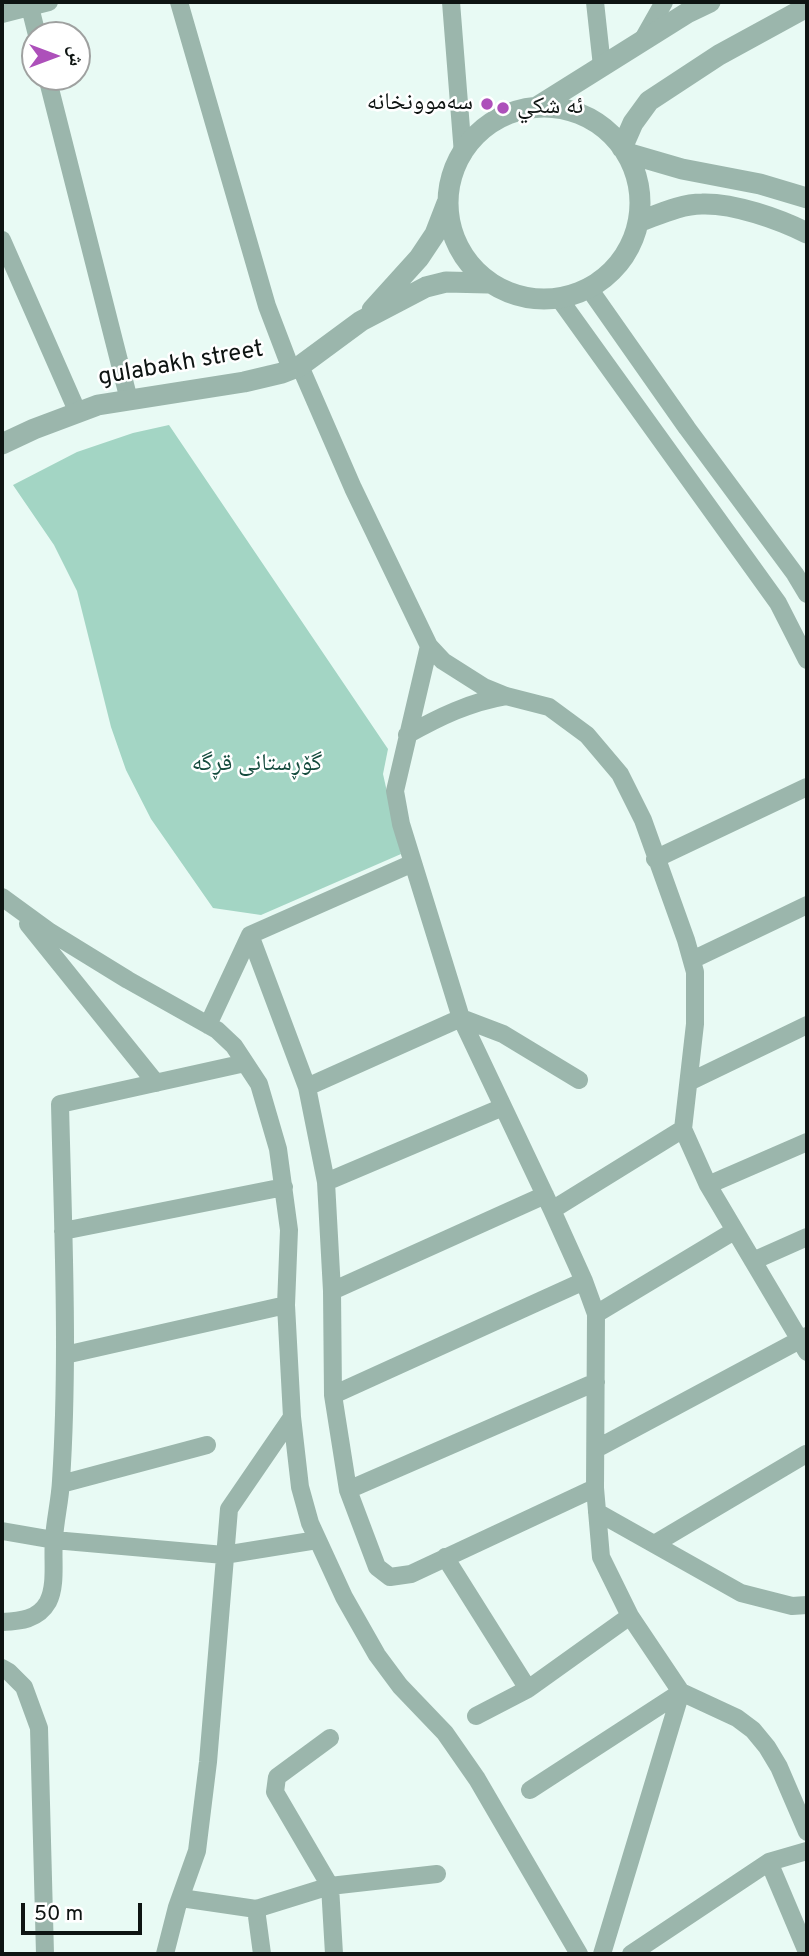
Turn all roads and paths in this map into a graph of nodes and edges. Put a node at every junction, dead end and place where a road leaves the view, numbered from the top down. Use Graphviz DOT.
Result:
graph roads {
  1 [pos="49,2"];
  2 [pos="179,2"];
  3 [pos="451,2"];
  4 [pos="595,2"];
  5 [pos="664,2"];
  6 [pos="710,2"];
  7 [pos="30,7"];
  8 [pos="807,7"];
  9 [pos="2,14"];
  10 [pos="34,21"];
  11 [pos="642,41"];
  12 [pos="602,66"];
  13 [pos="51,91"];
  14 [pos="537,107"];
  15 [pos="624,151"];
  16 [pos="463,154"];
  17 [pos="807,198"];
  18 [pos="447,201"];
  19 [pos="638,222"];
  20 [pos="807,233"];
  21 [pos="2,240"];
  22 [pos="488,283"];
  23 [pos="589,287"];
  24 [pos="558,298"];
  25 [pos="361,321"];
  26 [pos="296,368"];
  27 [pos="129,400"];
  28 [pos="78,413"];
  29 [pos="2,444"];
  30 [pos="807,594"];
  31 [pos="429,646"];
  32 [pos="807,660"];
  33 [pos="506,696"];
  34 [pos="407,735"];
  35 [pos="807,787"];
  36 [pos="655,859"];
  37 [pos="413,863"];
  38 [pos="7,901"];
  39 [pos="807,905"];
  40 [pos="250,935"];
  41 [pos="692,960"];
  42 [pos="461,1018"];
  43 [pos="208,1025"];
  44 [pos="807,1025"];
  45 [pos="246,1063"];
  46 [pos="579,1080"];
  47 [pos="689,1082"];
  48 [pos="156,1083"];
  49 [pos="307,1087"];
  50 [pos="503,1107"];
  51 [pos="684,1129"];
  52 [pos="807,1142"];
  53 [pos="326,1182"];
  54 [pos="708,1185"];
  55 [pos="284,1187"];
  56 [pos="549,1203"];
  57 [pos="63,1231"];
  58 [pos="734,1231"];
  59 [pos="807,1237"];
  60 [pos="753,1261"];
  61 [pos="584,1281"];
  62 [pos="332,1291"];
  63 [pos="286,1304"];
  64 [pos="596,1314"];
  65 [pos="805,1343"];
  66 [pos="65,1355"];
  67 [pos="596,1382"];
  68 [pos="333,1395"];
  69 [pos="292,1417"];
  70 [pos="206,1445"];
  71 [pos="596,1449"];
  72 [pos="807,1455"];
  73 [pos="61,1484"];
  74 [pos="595,1488"];
  75 [pos="348,1490"];
  76 [pos="597,1512"];
  77 [pos="2,1531"];
  78 [pos="54,1539"];
  79 [pos="317,1540"];
  80 [pos="656,1544"];
  81 [pos="224,1555"];
  82 [pos="445,1557"];
  83 [pos="807,1605"];
  84 [pos="630,1616"];
  85 [pos="2,1622"];
  86 [pos="2,1668"];
  87 [pos="528,1689"];
  88 [pos="681,1692"];
  89 [pos="476,1716"];
  90 [pos="330,1738"];
  91 [pos="530,1790"];
  92 [pos="807,1832"];
  93 [pos="807,1851"];
  94 [pos="769,1862"];
  95 [pos="437,1874"];
  96 [pos="330,1886"];
  97 [pos="181,1898"];
  98 [pos="256,1909"];
  99 [pos="807,1952"];
  100 [pos="45,1954"];
  101 [pos="165,1954"];
  102 [pos="262,1954"];
  103 [pos="334,1954"];
  104 [pos="579,1954"];
  105 [pos="602,1954"];
  106 [pos="631,1954"];
  1 -- 7 [label="street"];
  2 -- 26 [label="street"];
  3 -- 16 [label="street"];
  4 -- 12 [label="street"];
  5 -- 11 [label="street"];
  6 -- 11 [label="street"];
  7 -- 9 [label="street"];
  7 -- 10 [label="street"];
  8 -- 15 [label="street"];
  11 -- 12 [label="street"];
  12 -- 14 [label="street"];
  13 -- 27 [label="street"];
  14 -- 15 [label="street"];
  14 -- 16 [label="street"];
  15 -- 17 [label="street"];
  15 -- 19 [label="street"];
  16 -- 18 [label="street"];
  18 -- 22 [label="street"];
  18 -- 25 [label="street, gulabakh street"];
  19 -- 20 [label="street"];
  19 -- 23 [label="street"];
  21 -- 28 [label="street"];
  22 -- 24 [label="street"];
  22 -- 25 [label="street, gulabakh street"];
  23 -- 24 [label="street"];
  23 -- 30 [label="street"];
  24 -- 32 [label="street"];
  25 -- 26 [label="street, gulabakh street"];
  26 -- 27 [label="street, gulabakh street"];
  26 -- 31 [label="street"];
  27 -- 28 [label="street, gulabakh street"];
  28 -- 29 [label="street, gulabakh street"];
  31 -- 33 [label="street"];
  31 -- 34 [label="street"];
  33 -- 34 [label="street"];
  33 -- 36 [label="street"];
  34 -- 37 [label="street"];
  35 -- 36 [label="street"];
  36 -- 41 [label="street"];
  37 -- 40 [label="street"];
  37 -- 42 [label="street"];
  38 -- 43 [label="street"];
  38 -- 48 [label="street"];
  39 -- 41 [label="street"];
  40 -- 43 [label="street"];
  40 -- 49 [label="street"];
  41 -- 47 [label="street"];
  42 -- 46 [label="street"];
  42 -- 49 [label="street"];
  42 -- 50 [label="street"];
  43 -- 45 [label="street"];
  44 -- 47 [label="street"];
  45 -- 48 [label="street"];
  45 -- 55 [label="street"];
  47 -- 51 [label="street"];
  48 -- 57 [label="street"];
  49 -- 53 [label="street"];
  50 -- 53 [label="street"];
  50 -- 56 [label="street"];
  51 -- 54 [label="street"];
  51 -- 56 [label="street"];
  52 -- 54 [label="street"];
  53 -- 62 [label="street"];
  54 -- 58 [label="street"];
  55 -- 57 [label="street"];
  55 -- 63 [label="street"];
  56 -- 61 [label="street"];
  56 -- 62 [label="street"];
  57 -- 66 [label="street"];
  58 -- 60 [label="street"];
  58 -- 64 [label="street"];
  59 -- 60 [label="street"];
  60 -- 65 [label="street"];
  61 -- 64 [label="street"];
  61 -- 68 [label="street"];
  62 -- 68 [label="street"];
  63 -- 66 [label="street"];
  63 -- 69 [label="street"];
  64 -- 67 [label="street"];
  65 -- 71 [label="street"];
  66 -- 73 [label="street"];
  67 -- 71 [label="street"];
  67 -- 75 [label="street"];
  68 -- 75 [label="street"];
  69 -- 79 [label="street"];
  69 -- 81 [label="street"];
  70 -- 73 [label="street"];
  71 -- 74 [label="street"];
  72 -- 80 [label="street"];
  73 -- 78 [label="street"];
  74 -- 76 [label="street"];
  74 -- 82 [label="street"];
  75 -- 82 [label="street"];
  76 -- 80 [label="street"];
  76 -- 84 [label="street"];
  77 -- 78 [label="street"];
  78 -- 81 [label="street"];
  78 -- 85 [label="street"];
  79 -- 81 [label="street"];
  79 -- 104 [label="street"];
  80 -- 83 [label="street"];
  81 -- 97 [label="street"];
  82 -- 87 [label="street"];
  84 -- 87 [label="street"];
  84 -- 88 [label="street"];
  86 -- 100 [label="street"];
  87 -- 89 [label="street"];
  88 -- 91 [label="street"];
  88 -- 92 [label="street"];
  88 -- 105 [label="street"];
  90 -- 96 [label="street"];
  93 -- 94 [label="street"];
  94 -- 99 [label="street"];
  94 -- 106 [label="street"];
  95 -- 96 [label="street"];
  96 -- 98 [label="street"];
  96 -- 103 [label="street"];
  97 -- 98 [label="street"];
  97 -- 101 [label="street"];
  98 -- 102 [label="street"];
}
